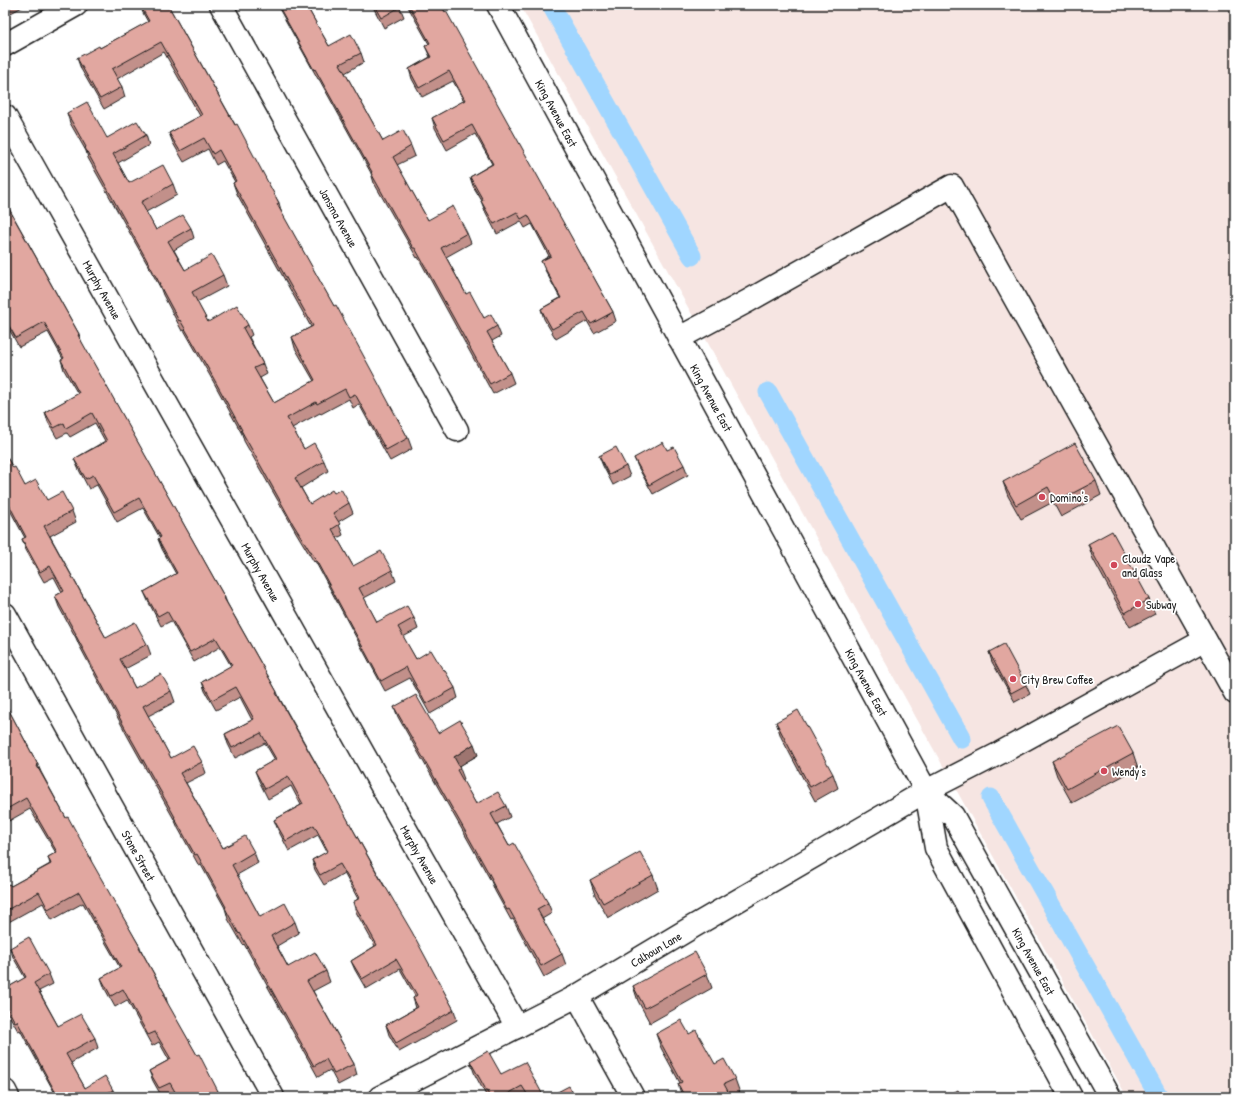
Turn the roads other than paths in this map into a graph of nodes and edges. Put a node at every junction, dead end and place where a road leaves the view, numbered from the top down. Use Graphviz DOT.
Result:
graph roads {
  1 [pos="76,5"];
  2 [pos="220,5"];
  3 [pos="498,5"];
  4 [pos="5,46"];
  5 [pos="5,116"];
  6 [pos="679,338"];
  7 [pos="457,430"];
  8 [pos="5,614"];
  9 [pos="1205,640"];
  10 [pos="1235,693"];
  11 [pos="926,791"];
  12 [pos="577,996"];
  13 [pos="517,1027"];
  14 [pos="5,1091"];
  15 [pos="8,1097"];
  16 [pos="272,1097"];
  17 [pos="380,1097"];
  18 [pos="633,1097"];
  19 [pos="1071,1097"];
  20 [pos="1110,1097"];
  1 -- 4 [label="street"];
  2 -- 7 [label="street, Jansma Avenue"];
  3 -- 6 [label="street, King Avenue East"];
  5 -- 13 [label="street, Murphy Avenue"];
  6 -- 9 [label="street"];
  6 -- 11 [label="street, King Avenue East"];
  8 -- 16 [label="street, Stone Street"];
  9 -- 10 [label="street"];
  9 -- 11 [label="street, Calhoun Lane"];
  11 -- 12 [label="street, Calhoun Lane"];
  11 -- 19 [label="street, King Avenue East"];
  11 -- 20 [label="street, King Avenue East"];
  12 -- 13 [label="street, Calhoun Lane"];
  12 -- 18 [label="street"];
  13 -- 17 [label="street, Calhoun Lane"];
  14 -- 15 [label="street"];
}
